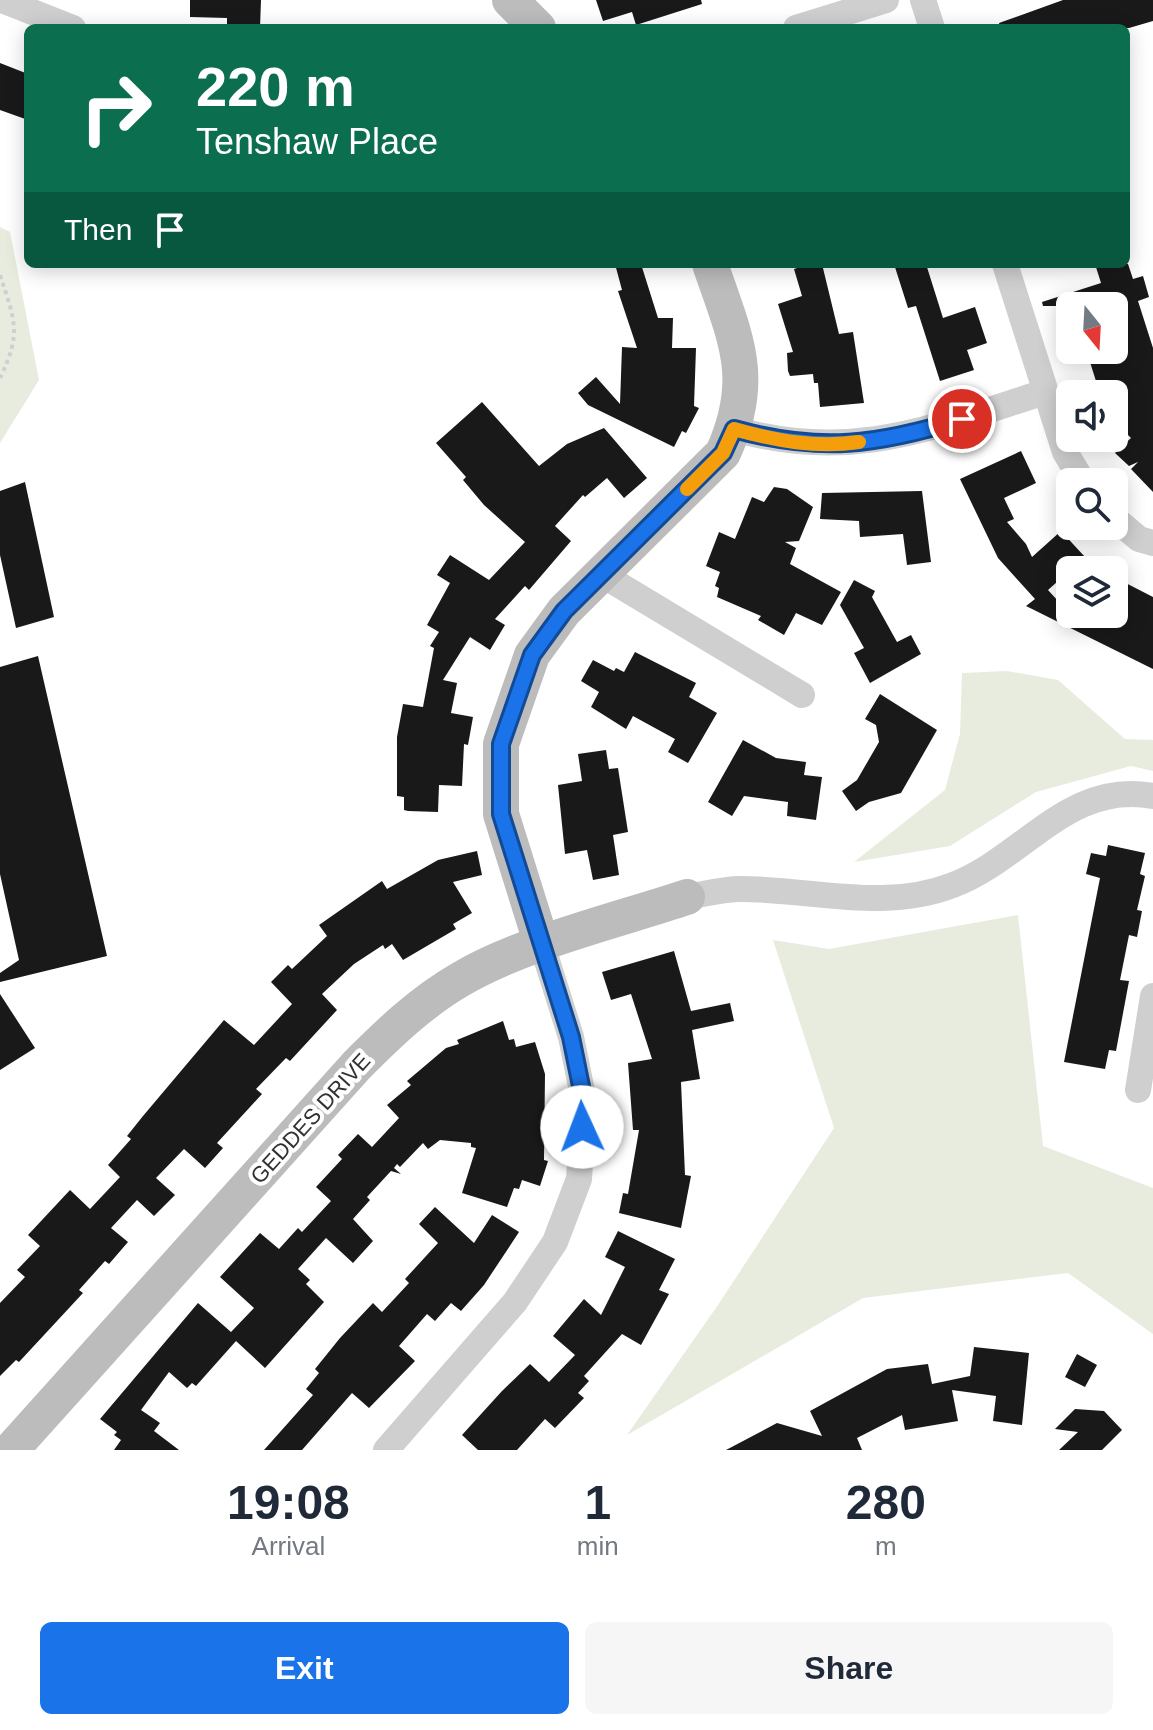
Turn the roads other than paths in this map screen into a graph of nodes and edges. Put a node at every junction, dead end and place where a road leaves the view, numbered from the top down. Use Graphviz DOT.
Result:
graph roads {
  1 [pos="2,0"];
  2 [pos="510,0"];
  3 [pos="886,0"];
  4 [pos="923,0"];
  5 [pos="63,24"];
  6 [pos="534,24"];
  7 [pos="809,24"];
  8 [pos="931,24"];
  9 [pos="711,268"];
  10 [pos="1006,268"];
  11 [pos="1045,392"];
  12 [pos="734,429"];
  13 [pos="1075,468"];
  14 [pos="1128,530"];
  15 [pos="1153,543"];
  16 [pos="601,574"];
  17 [pos="802,695"];
  18 [pos="1153,796"];
  19 [pos="687,897"];
  20 [pos="542,945"];
  21 [pos="1153,996"];
  22 [pos="1138,1090"];
  23 [pos="12,1445"];
  24 [pos="386,1450"];
  1 -- 5 [label="street"];
  2 -- 6 [label="street"];
  3 -- 7 [label="street"];
  4 -- 8 [label="street"];
  9 -- 12 [label="street"];
  10 -- 11 [label="street"];
  11 -- 12 [label="street"];
  11 -- 13 [label="street"];
  12 -- 16 [label="street"];
  14 -- 15 [label="street"];
  16 -- 17 [label="street"];
  16 -- 20 [label="street"];
  18 -- 19 [label="street"];
  19 -- 20 [label="street, GEDDES DRIVE"];
  20 -- 23 [label="street, GEDDES DRIVE"];
  20 -- 24 [label="street"];
  21 -- 22 [label="street"];
}
